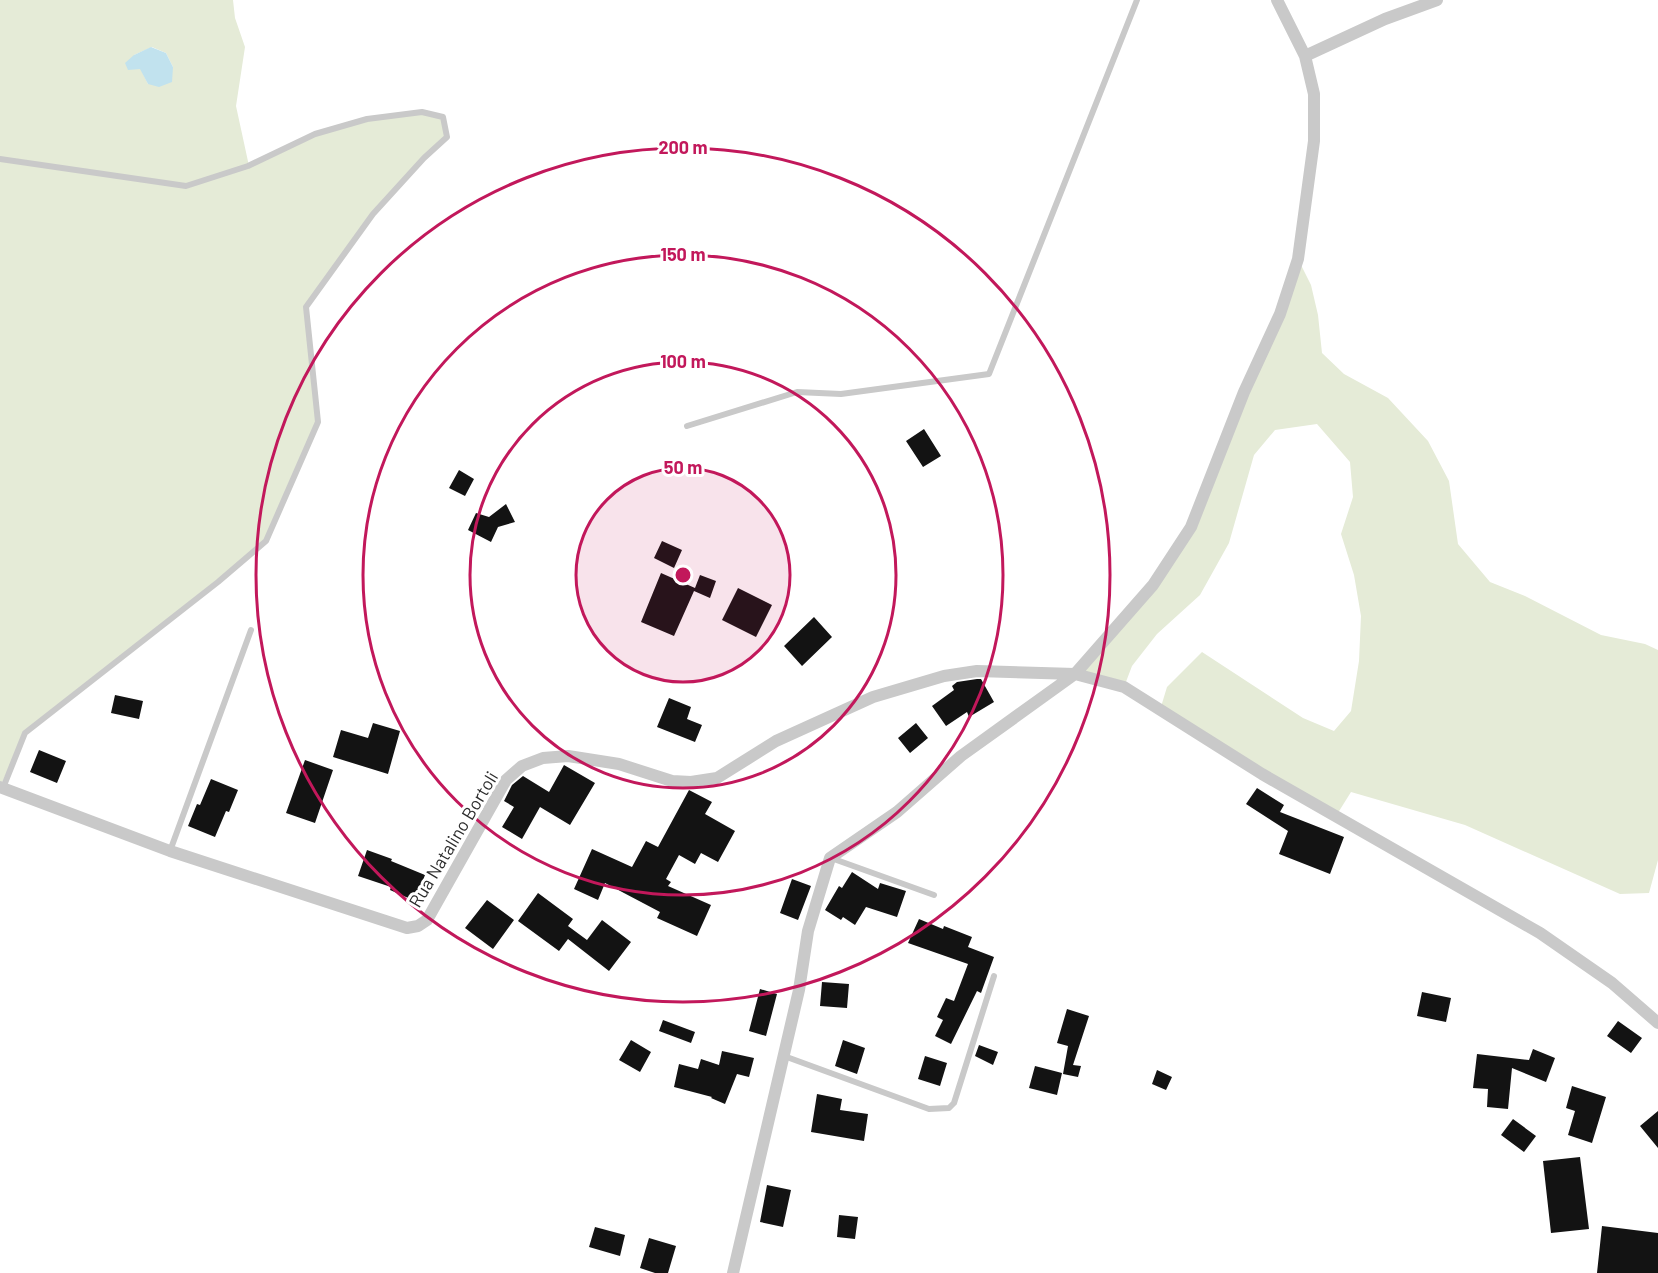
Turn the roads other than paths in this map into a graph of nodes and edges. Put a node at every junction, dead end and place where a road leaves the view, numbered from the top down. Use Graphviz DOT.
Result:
graph roads {
  1 [pos="1137,0"];
  2 [pos="1277,0"];
  3 [pos="1437,0"];
  4 [pos="1305,56"];
  5 [pos="0,159"];
  6 [pos="687,426"];
  7 [pos="251,630"];
  8 [pos="1075,674"];
  9 [pos="1,788"];
  10 [pos="170,851"];
  11 [pos="830,858"];
  12 [pos="934,895"];
  13 [pos="994,976"];
  14 [pos="1658,1023"];
  15 [pos="784,1056"];
  16 [pos="733,1273"];
  1 -- 6 [label="lane"];
  2 -- 4 [label="street"];
  3 -- 4 [label="street"];
  4 -- 8 [label="street"];
  5 -- 9 [label="lane"];
  7 -- 10 [label="lane"];
  8 -- 10 [label="street, Rua Natalino Bortoli"];
  8 -- 11 [label="street"];
  8 -- 14 [label="street, Rua Natalino Bortoli"];
  9 -- 10 [label="street, Rua Natalino Bortoli"];
  11 -- 12 [label="lane"];
  11 -- 15 [label="street"];
  13 -- 15 [label="lane"];
  15 -- 16 [label="street"];
}
